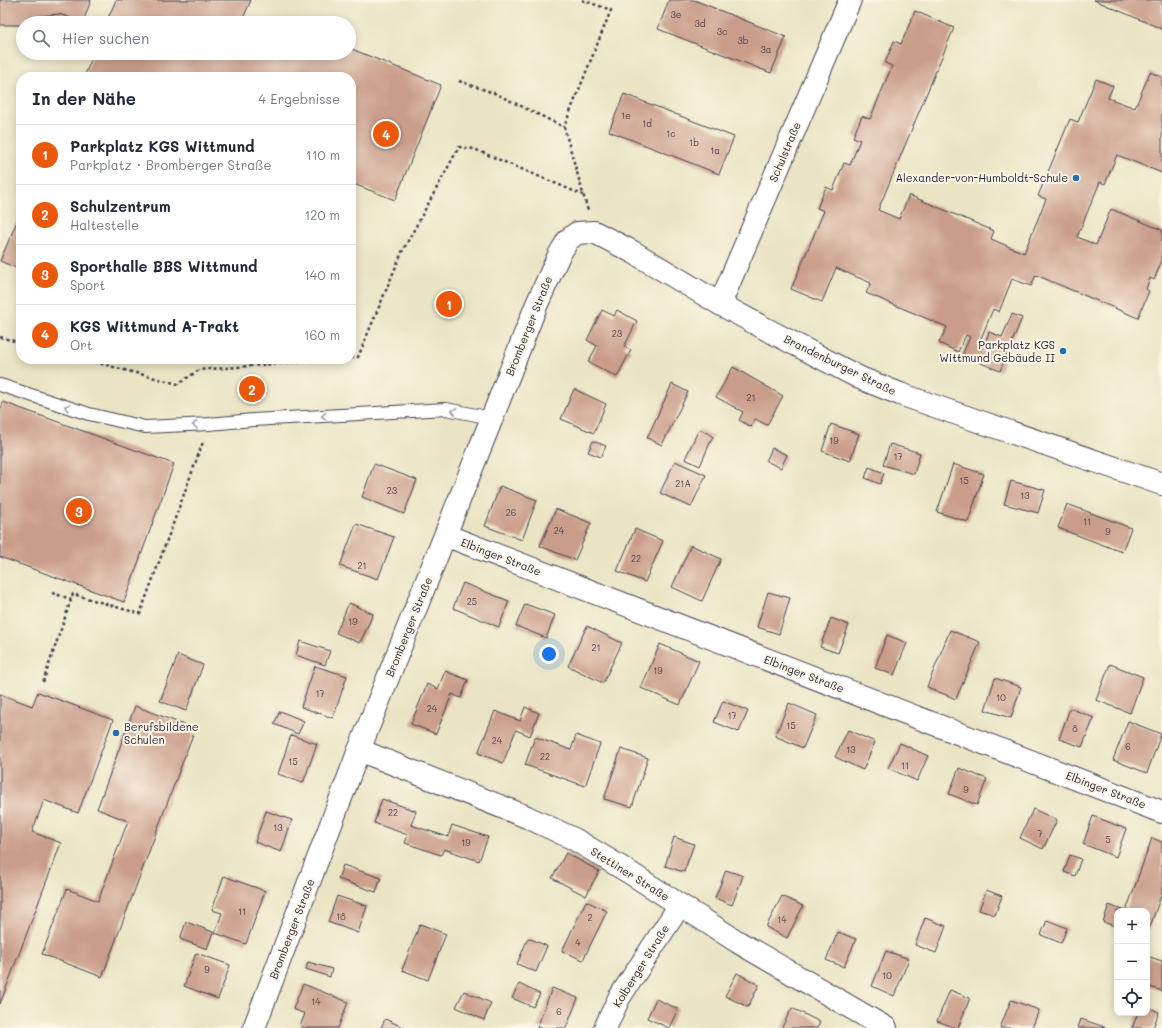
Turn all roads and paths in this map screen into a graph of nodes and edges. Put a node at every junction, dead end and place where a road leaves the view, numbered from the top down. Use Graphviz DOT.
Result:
graph roads {
  1 [pos="582,0"];
  2 [pos="850,0"];
  3 [pos="459,81"];
  4 [pos="564,127"];
  5 [pos="583,195"];
  6 [pos="586,233"];
  7 [pos="720,304"];
  8 [pos="0,337"];
  9 [pos="16,342"];
  10 [pos="356,357"];
  11 [pos="102,364"];
  12 [pos="275,364"];
  13 [pos="0,385"];
  14 [pos="492,418"];
  15 [pos="209,424"];
  16 [pos="1162,484"];
  17 [pos="445,535"];
  18 [pos="52,593"];
  19 [pos="71,599"];
  20 [pos="42,682"];
  21 [pos="359,750"];
  22 [pos="1162,812"];
  23 [pos="680,906"];
  24 [pos="254,1028"];
  25 [pos="605,1028"];
  26 [pos="886,1028"];
  1 -- 4 [label="path"];
  2 -- 7 [label="street, Schulstraße"];
  3 -- 4 [label="path"];
  4 -- 5 [label="path"];
  5 -- 6 [label="path"];
  5 -- 10 [label="path"];
  6 -- 7 [label="street, Brandenburger Straße"];
  6 -- 14 [label="street, Bromberger Straße"];
  7 -- 16 [label="street, Brandenburger Straße"];
  8 -- 9 [label="path"];
  11 -- 12 [label="path"];
  15 -- 13 [label="lane, one-way"];
  14 -- 15 [label="lane, one-way"];
  14 -- 17 [label="street, Bromberger Straße"];
  15 -- 19 [label="path"];
  17 -- 21 [label="street, Bromberger Straße"];
  17 -- 22 [label="street, Elbinger Straße"];
  18 -- 19 [label="path"];
  19 -- 20 [label="path"];
  21 -- 23 [label="street, Stettiner Straße"];
  21 -- 24 [label="street, Bromberger Straße"];
  23 -- 25 [label="street, Kolberger Straße"];
  23 -- 26 [label="street, Stettiner Straße"];
}
